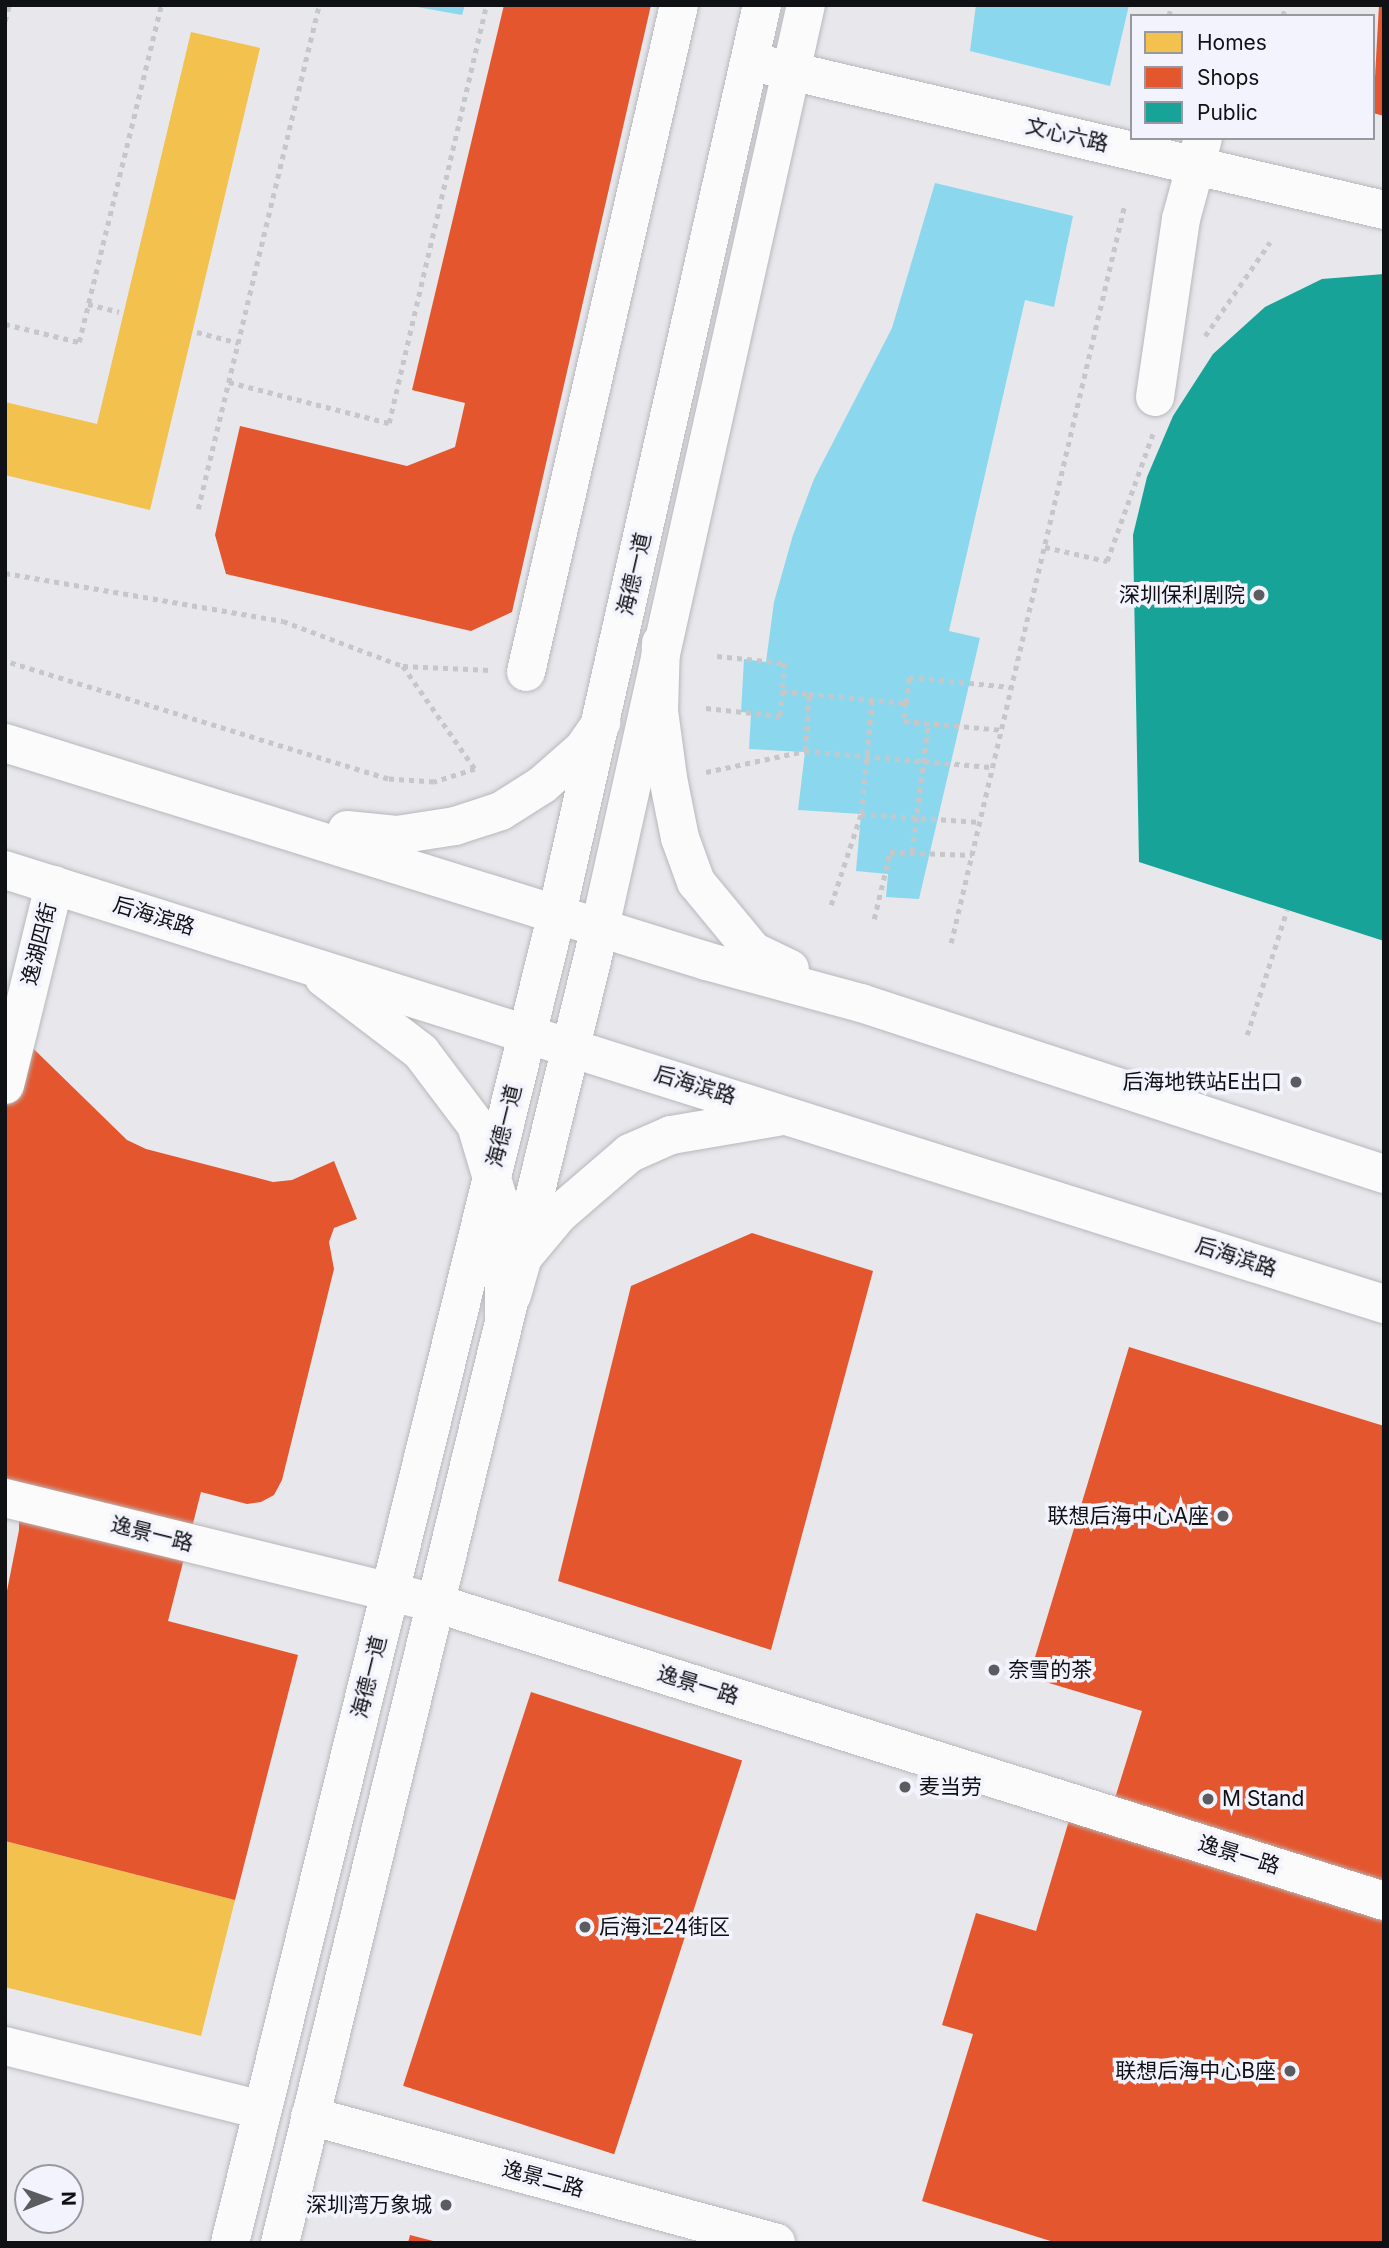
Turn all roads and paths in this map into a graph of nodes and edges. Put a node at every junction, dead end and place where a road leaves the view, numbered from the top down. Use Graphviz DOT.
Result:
graph roads {
  1 [pos="9,5"];
  2 [pos="161,5"];
  3 [pos="319,5"];
  4 [pos="486,5"];
  5 [pos="679,5"];
  6 [pos="762,5"];
  7 [pos="806,5"];
  8 [pos="5,21"];
  9 [pos="750,61"];
  10 [pos="791,71"];
  11 [pos="1130,138"];
  12 [pos="1139,140"];
  13 [pos="1199,152"];
  14 [pos="1124,207"];
  15 [pos="1384,210"];
  16 [pos="89,304"];
  17 [pos="119,312"];
  18 [pos="5,324"];
  19 [pos="197,332"];
  20 [pos="239,343"];
  21 [pos="229,382"];
  22 [pos="1155,397"];
  23 [pos="198,509"];
  24 [pos="5,573"];
  25 [pos="662,643"];
  26 [pos="717,656"];
  27 [pos="5,661"];
  28 [pos="403,666"];
  29 [pos="526,672"];
  30 [pos="1012,687"];
  31 [pos="782,691"];
  32 [pos="809,694"];
  33 [pos="872,700"];
  34 [pos="906,703"];
  35 [pos="706,708"];
  36 [pos="601,723"];
  37 [pos="928,723"];
  38 [pos="1002,730"];
  39 [pos="5,743"];
  40 [pos="805,751"];
  41 [pos="866,757"];
  42 [pos="923,761"];
  43 [pos="993,767"];
  44 [pos="700,773"];
  45 [pos="861,814"];
  46 [pos="916,817"];
  47 [pos="980,822"];
  48 [pos="275,823"];
  49 [pos="912,852"];
  50 [pos="972,855"];
  51 [pos="5,870"];
  52 [pos="54,886"];
  53 [pos="831,905"];
  54 [pos="1287,910"];
  55 [pos="557,913"];
  56 [pos="874,919"];
  57 [pos="600,927"];
  58 [pos="951,943"];
  59 [pos="303,962"];
  60 [pos="861,1003"];
  61 [pos="527,1032"];
  62 [pos="1247,1035"];
  63 [pos="571,1046"];
  64 [pos="5,1085"];
  65 [pos="795,1116"];
  66 [pos="1384,1174"];
  67 [pos="492,1178"];
  68 [pos="1384,1304"];
  69 [pos="504,1321"];
  70 [pos="5,1497"];
  71 [pos="390,1592"];
  72 [pos="435,1603"];
  73 [pos="1384,1901"];
  74 [pos="5,2046"];
  75 [pos="262,2110"];
  76 [pos="310,2116"];
  77 [pos="230,2243"];
  78 [pos="279,2243"];
  79 [pos="776,2243"];
  1 -- 8 [label="path"];
  2 -- 16 [label="path"];
  3 -- 20 [label="path"];
  4 -- 21 [label="path"];
  5 -- 29 [label="street"];
  6 -- 9 [label="street, 海德一道"];
  7 -- 10 [label="street, 海德一道"];
  9 -- 10 [label="street, 文心六路"];
  9 -- 36 [label="street, 海德一道"];
  10 -- 11 [label="street, 文心六路"];
  10 -- 25 [label="street, 海德一道"];
  12 -- 13 [label="street, 文心六路"];
  13 -- 15 [label="street, 文心六路"];
  13 -- 22 [label="street"];
  14 -- 30 [label="path"];
  16 -- 17 [label="path"];
  16 -- 18 [label="path"];
  19 -- 20 [label="path"];
  20 -- 21 [label="path"];
  21 -- 23 [label="path"];
  24 -- 28 [label="path"];
  25 -- 57 [label="street, 海德一道"];
  25 -- 60 [label="street"];
  26 -- 31 [label="path"];
  27 -- 28 [label="path"];
  28 -- 29 [label="path"];
  30 -- 34 [label="path"];
  30 -- 38 [label="path"];
  31 -- 32 [label="path"];
  31 -- 35 [label="path"];
  32 -- 33 [label="path"];
  32 -- 40 [label="path"];
  33 -- 34 [label="path"];
  33 -- 41 [label="path"];
  34 -- 37 [label="path"];
  36 -- 48 [label="street"];
  36 -- 55 [label="street, 海德一道"];
  37 -- 38 [label="path"];
  37 -- 42 [label="path"];
  38 -- 43 [label="path"];
  39 -- 48 [label="street"];
  40 -- 41 [label="path"];
  40 -- 44 [label="path"];
  41 -- 42 [label="path"];
  41 -- 45 [label="path"];
  42 -- 43 [label="path"];
  42 -- 46 [label="path"];
  43 -- 47 [label="path"];
  45 -- 46 [label="path"];
  45 -- 53 [label="path"];
  46 -- 47 [label="path"];
  46 -- 49 [label="path"];
  47 -- 50 [label="path"];
  48 -- 55 [label="street"];
  49 -- 50 [label="path"];
  49 -- 56 [label="path"];
  50 -- 58 [label="path"];
  51 -- 52 [label="street, 后海滨路"];
  52 -- 59 [label="street, 后海滨路"];
  52 -- 64 [label="street, 逸湖四街"];
  54 -- 62 [label="path"];
  55 -- 57 [label="street"];
  55 -- 61 [label="street, 海德一道"];
  57 -- 60 [label="street"];
  57 -- 63 [label="street, 海德一道"];
  59 -- 61 [label="street, 后海滨路"];
  59 -- 67 [label="street"];
  60 -- 66 [label="street"];
  61 -- 63 [label="street, 后海滨路"];
  61 -- 67 [label="street, 海德一道"];
  63 -- 65 [label="street, 后海滨路"];
  63 -- 69 [label="street, 海德一道"];
  65 -- 68 [label="street, 后海滨路"];
  65 -- 69 [label="street"];
  67 -- 69 [label="street"];
  67 -- 71 [label="street, 海德一道"];
  69 -- 72 [label="street, 海德一道"];
  70 -- 71 [label="street, 逸景一路"];
  71 -- 72 [label="street, 逸景一路"];
  71 -- 75 [label="street, 海德一道"];
  72 -- 73 [label="street, 逸景一路"];
  72 -- 76 [label="street, 海德一道"];
  74 -- 75 [label="street"];
  75 -- 77 [label="street, 海德一道"];
  76 -- 78 [label="street, 海德一道"];
  76 -- 79 [label="street, 逸景二路"];
}
